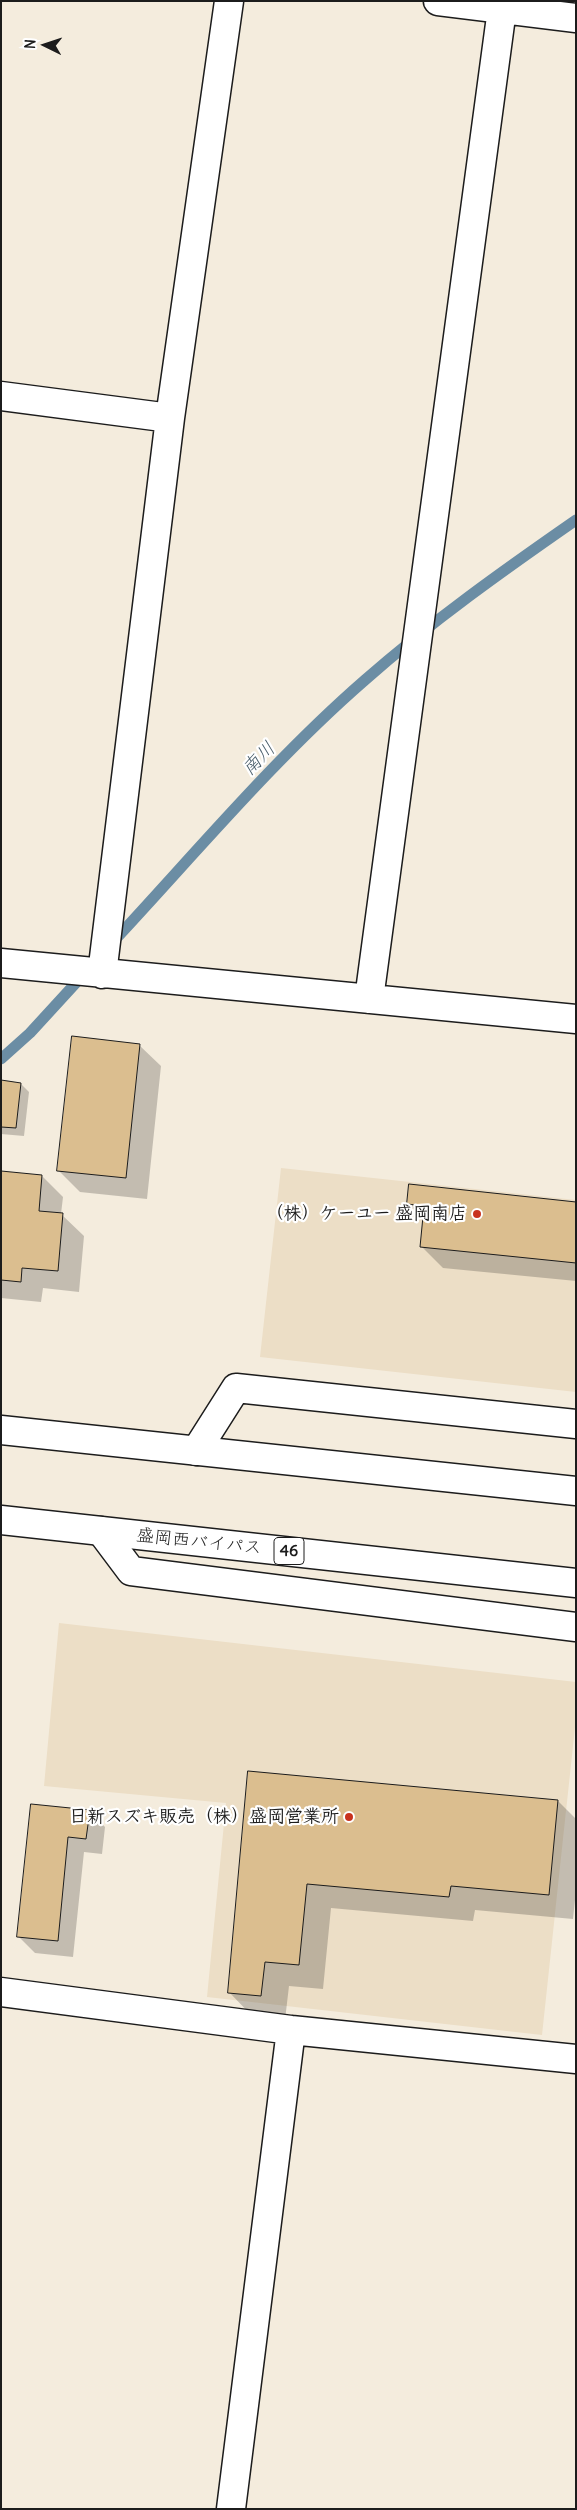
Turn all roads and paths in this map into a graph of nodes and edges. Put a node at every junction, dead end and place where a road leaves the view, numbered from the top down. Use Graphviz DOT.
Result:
graph roads {
  1 [pos="229,1"];
  2 [pos="438,1"];
  3 [pos="502,9"];
  4 [pos="576,18"];
  5 [pos="1,396"];
  6 [pos="170,418"];
  7 [pos="1,963"];
  8 [pos="102,974"];
  9 [pos="369,999"];
  10 [pos="576,1019"];
  11 [pos="576,1424"];
  12 [pos="1,1430"];
  13 [pos="196,1451"];
  14 [pos="576,1491"];
  15 [pos="1,1520"];
  16 [pos="101,1531"];
  17 [pos="576,1583"];
  18 [pos="576,1627"];
  19 [pos="1,1992"];
  20 [pos="291,2030"];
  21 [pos="576,2059"];
  22 [pos="231,2509"];
  1 -- 6 [label="main road"];
  2 -- 3 [label="main road"];
  3 -- 4 [label="main road"];
  3 -- 9 [label="main road"];
  5 -- 6 [label="main road"];
  6 -- 8 [label="main road"];
  7 -- 8 [label="main road"];
  8 -- 9 [label="main road"];
  9 -- 10 [label="main road"];
  11 -- 13 [label="main road"];
  12 -- 13 [label="main road"];
  13 -- 14 [label="main road"];
  15 -- 16 [label="main road, 盛岡西バイパス / 46"];
  16 -- 17 [label="main road, 盛岡西バイパス / 46"];
  16 -- 18 [label="main road"];
  19 -- 20 [label="main road"];
  20 -- 21 [label="main road"];
  20 -- 22 [label="main road"];
}
